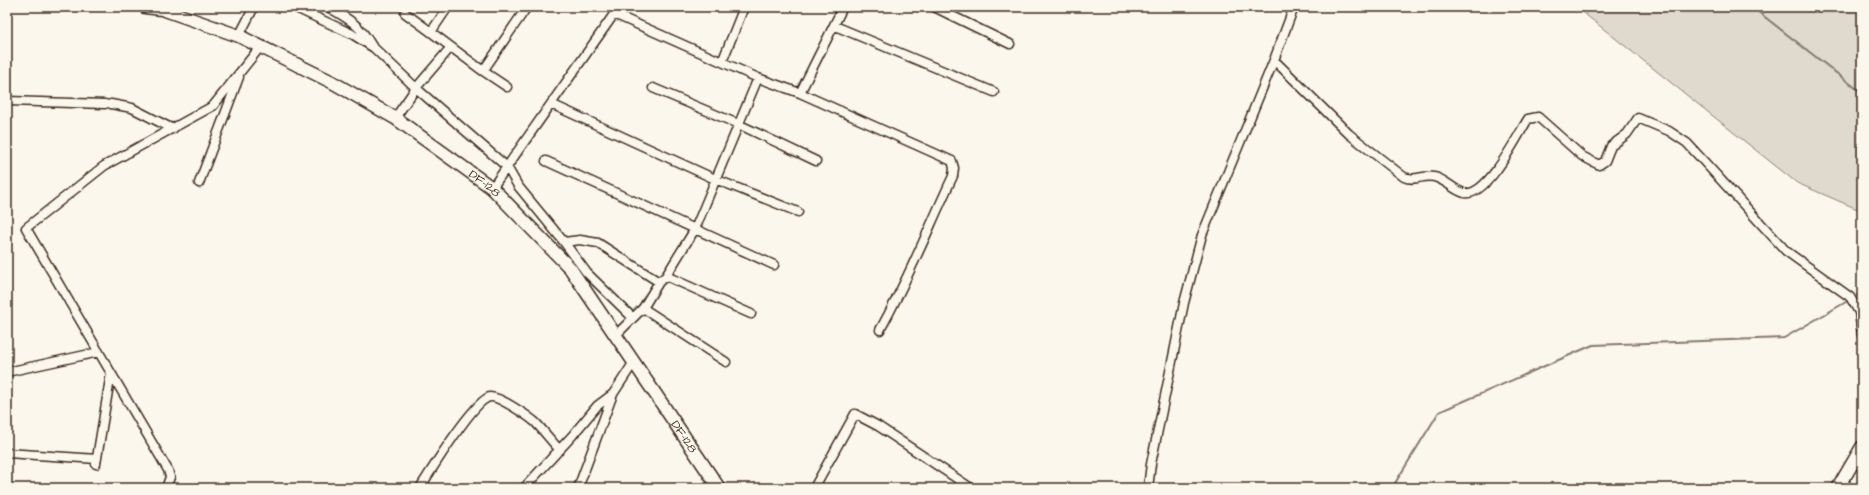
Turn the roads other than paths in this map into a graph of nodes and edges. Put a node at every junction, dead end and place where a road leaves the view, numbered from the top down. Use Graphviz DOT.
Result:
graph roads {
  1 [pos="145,7"];
  2 [pos="254,7"];
  3 [pos="294,7"];
  4 [pos="328,7"];
  5 [pos="448,7"];
  6 [pos="527,7"];
  7 [pos="619,7"];
  8 [pos="744,7"];
  9 [pos="843,7"];
  10 [pos="934,7"];
  11 [pos="1294,7"];
  12 [pos="404,13"];
  13 [pos="614,14"];
  14 [pos="835,26"];
  15 [pos="431,32"];
  16 [pos="239,36"];
  17 [pos="1010,44"];
  18 [pos="261,46"];
  19 [pos="451,47"];
  20 [pos="374,48"];
  21 [pos="1274,60"];
  22 [pos="722,62"];
  23 [pos="242,70"];
  24 [pos="483,71"];
  25 [pos="758,78"];
  26 [pos="507,87"];
  27 [pos="416,88"];
  28 [pos="653,88"];
  29 [pos="994,92"];
  30 [pos="800,93"];
  31 [pos="7,101"];
  32 [pos="551,104"];
  33 [pos="395,118"];
  34 [pos="738,124"];
  35 [pos="173,129"];
  36 [pos="546,161"];
  37 [pos="816,161"];
  38 [pos="507,167"];
  39 [pos="716,179"];
  40 [pos="199,183"];
  41 [pos="492,188"];
  42 [pos="798,212"];
  43 [pos="695,229"];
  44 [pos="564,242"];
  45 [pos="774,264"];
  46 [pos="666,276"];
  47 [pos="659,282"];
  48 [pos="642,308"];
  49 [pos="751,314"];
  50 [pos="633,318"];
  51 [pos="880,330"];
  52 [pos="616,335"];
  53 [pos="1862,335"];
  54 [pos="99,352"];
  55 [pos="634,362"];
  56 [pos="726,362"];
  57 [pos="7,372"];
  58 [pos="111,373"];
  59 [pos="613,394"];
  60 [pos="1862,447"];
  61 [pos="560,450"];
  62 [pos="7,453"];
  63 [pos="166,488"];
  64 [pos="420,488"];
  65 [pos="524,488"];
  66 [pos="578,488"];
  67 [pos="719,488"];
  68 [pos="814,488"];
  69 [pos="971,488"];
  70 [pos="1148,488"];
  71 [pos="1838,488"];
  1 -- 16 [label="main road, DF-128 / DF-128"];
  2 -- 16 [label="street"];
  3 -- 20 [label="street"];
  4 -- 20 [label="street"];
  5 -- 15 [label="street"];
  6 -- 24 [label="street"];
  7 -- 13 [label="street"];
  8 -- 22 [label="street"];
  9 -- 14 [label="street"];
  10 -- 17 [label="street"];
  11 -- 21 [label="street"];
  12 -- 15 [label="street"];
  13 -- 22 [label="street"];
  13 -- 32 [label="street"];
  14 -- 29 [label="street"];
  14 -- 30 [label="street"];
  15 -- 19 [label="street"];
  16 -- 18 [label="main road, DF-128 / DF-128"];
  18 -- 23 [label="street"];
  18 -- 33 [label="main road, DF-128 / DF-128"];
  19 -- 24 [label="street"];
  19 -- 27 [label="street"];
  20 -- 27 [label="street"];
  21 -- 53 [label="street"];
  21 -- 70 [label="street"];
  22 -- 25 [label="street"];
  23 -- 35 [label="street"];
  23 -- 40 [label="street"];
  24 -- 26 [label="street"];
  25 -- 30 [label="street"];
  25 -- 34 [label="street"];
  27 -- 33 [label="street"];
  27 -- 38 [label="street"];
  28 -- 34 [label="street"];
  30 -- 51 [label="street"];
  31 -- 35 [label="street"];
  32 -- 38 [label="street"];
  32 -- 39 [label="street"];
  33 -- 41 [label="main road, DF-128 / DF-128"];
  34 -- 37 [label="street"];
  34 -- 39 [label="street"];
  35 -- 54 [label="street"];
  36 -- 43 [label="street"];
  38 -- 41 [label="street"];
  38 -- 44 [label="street"];
  39 -- 42 [label="street"];
  39 -- 43 [label="street"];
  41 -- 52 [label="main road, DF-128 / DF-128"];
  43 -- 45 [label="street"];
  43 -- 46 [label="street"];
  44 -- 47 [label="street"];
  44 -- 50 [label="street"];
  46 -- 47 [label="street"];
  46 -- 49 [label="street"];
  47 -- 48 [label="street"];
  48 -- 50 [label="street"];
  48 -- 56 [label="street"];
  50 -- 52 [label="street"];
  52 -- 55 [label="main road, DF-128 / DF-128"];
  54 -- 57 [label="street"];
  54 -- 58 [label="street"];
  55 -- 59 [label="street"];
  55 -- 67 [label="main road, DF-128 / DF-128"];
  58 -- 62 [label="street"];
  58 -- 63 [label="street"];
  59 -- 61 [label="street"];
  59 -- 66 [label="street"];
  60 -- 71 [label="main road"];
  61 -- 64 [label="street"];
  61 -- 65 [label="street"];
  68 -- 69 [label="street"];
}
